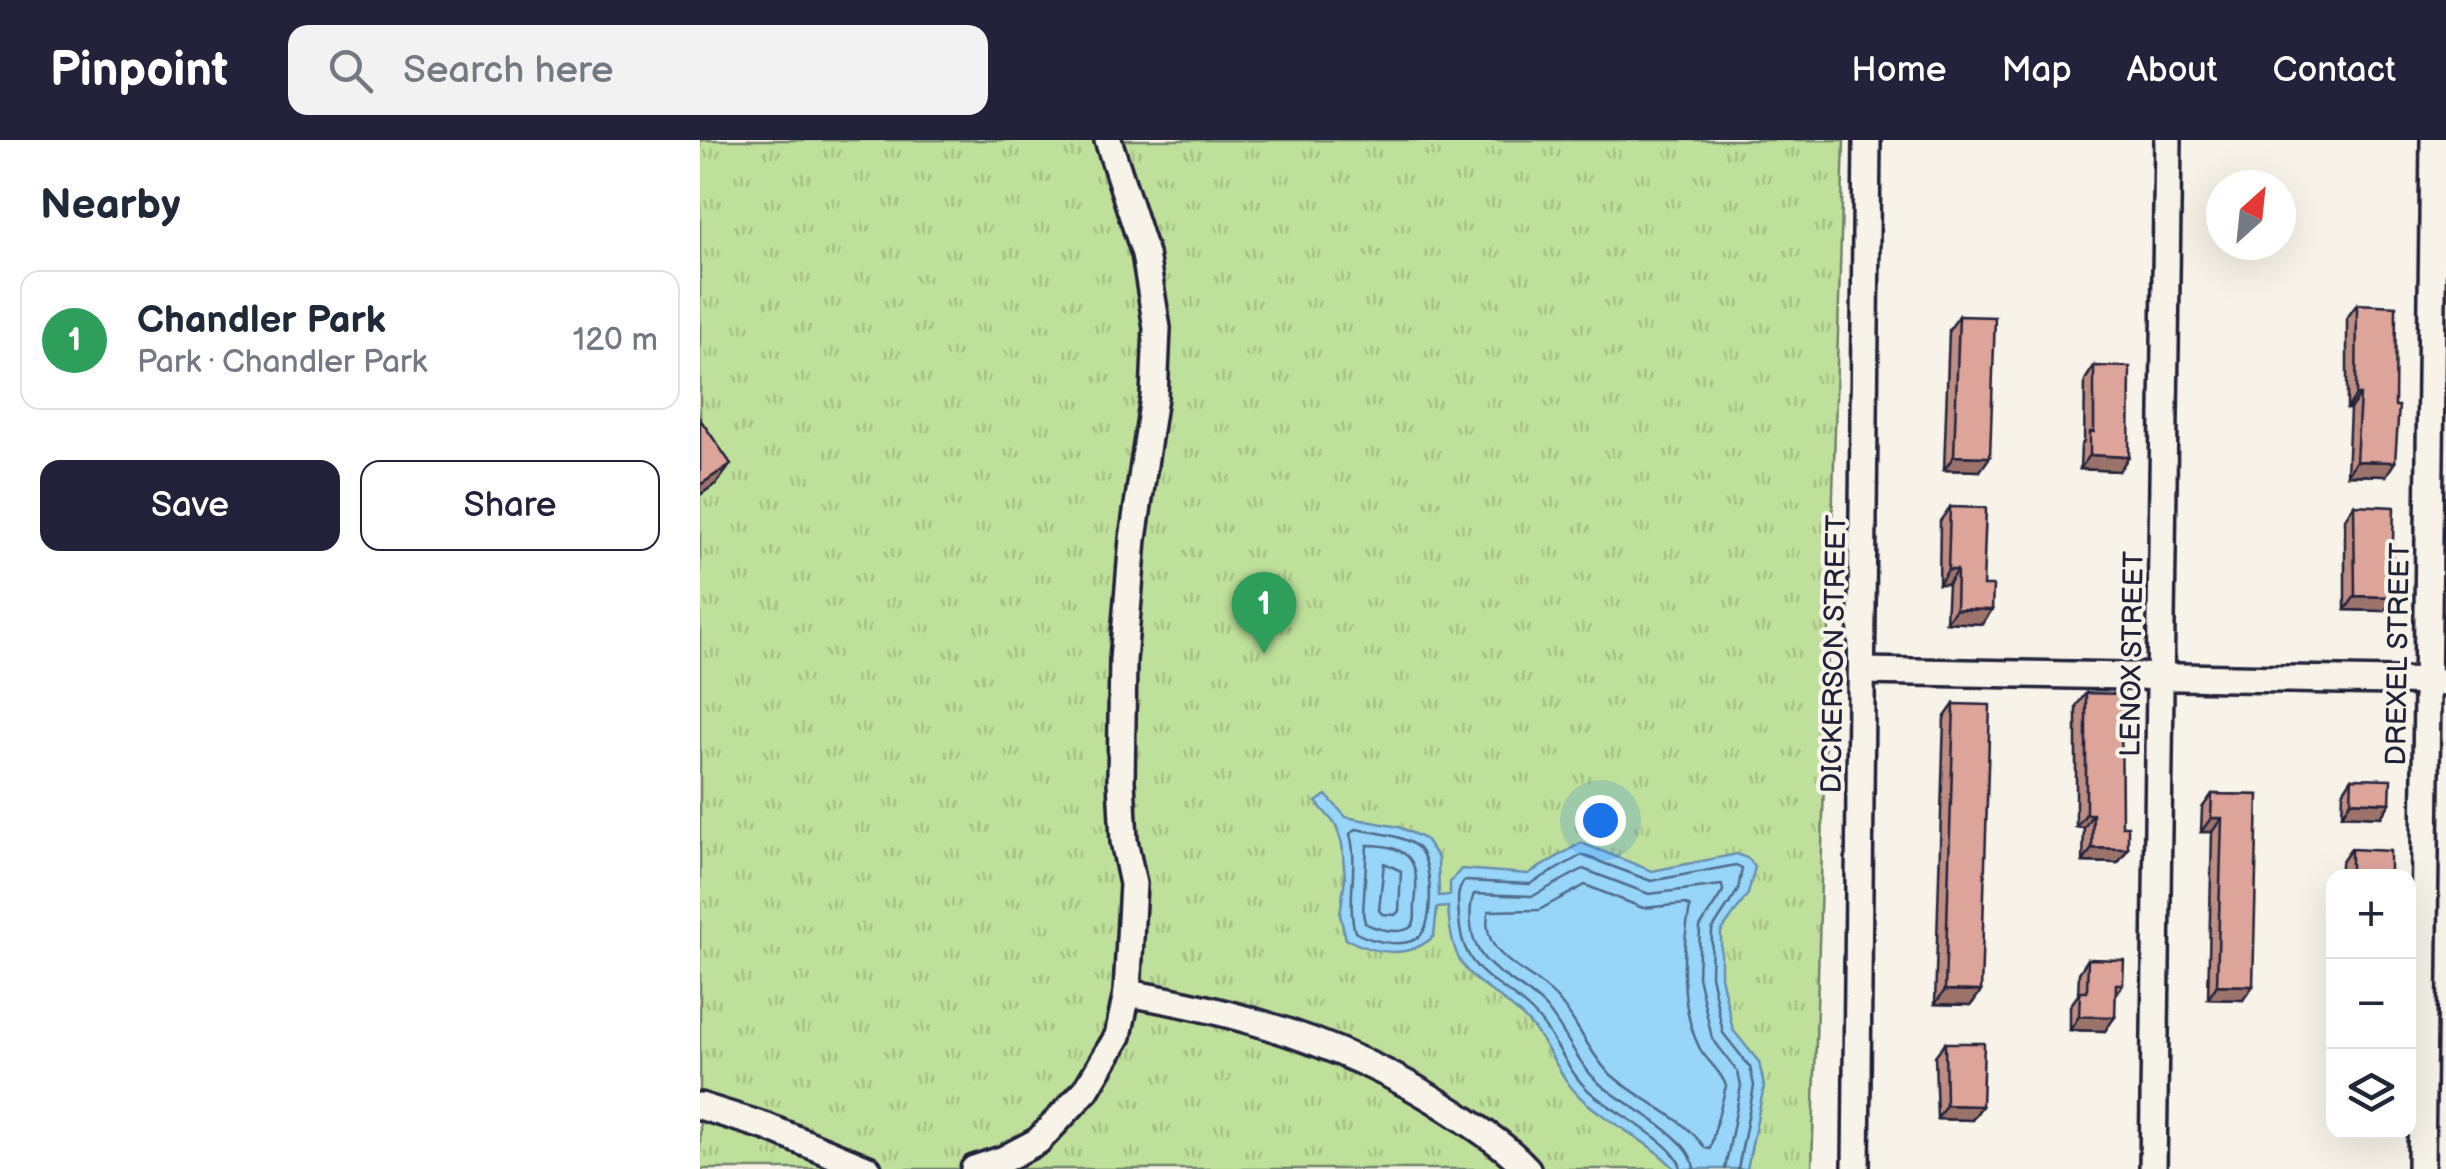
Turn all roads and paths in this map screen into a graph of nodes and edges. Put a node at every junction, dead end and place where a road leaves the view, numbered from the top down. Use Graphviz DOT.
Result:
graph roads {
  1 [pos="1867,140"];
  2 [pos="2168,140"];
  3 [pos="2434,140"];
  4 [pos="1108,146"];
  5 [pos="1863,671"];
  6 [pos="2160,677"];
  7 [pos="2436,682"];
  8 [pos="1128,993"];
  9 [pos="700,1106"];
  10 [pos="868,1169"];
  11 [pos="974,1169"];
  12 [pos="1526,1169"];
  13 [pos="1856,1169"];
  14 [pos="2154,1169"];
  15 [pos="2421,1169"];
  1 -- 5 [label="street, DICKERSON STREET"];
  2 -- 6 [label="street, LENOX STREET"];
  3 -- 7 [label="street, DREXEL STREET"];
  4 -- 8 [label="street"];
  5 -- 6 [label="street"];
  5 -- 13 [label="street, DICKERSON STREET"];
  6 -- 7 [label="street"];
  6 -- 14 [label="street, LENOX STREET"];
  7 -- 15 [label="street, DREXEL STREET"];
  8 -- 11 [label="street"];
  8 -- 12 [label="street"];
  9 -- 10 [label="street"];
}
